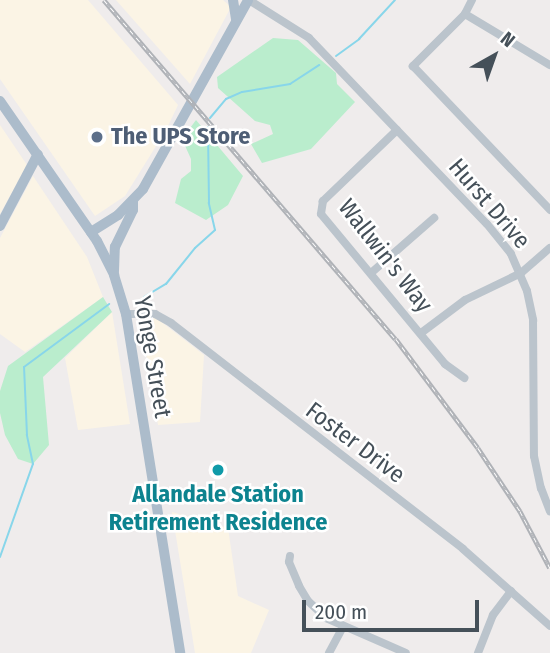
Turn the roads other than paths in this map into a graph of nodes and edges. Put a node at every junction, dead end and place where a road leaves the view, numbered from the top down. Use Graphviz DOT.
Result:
graph roads {
  1 [pos="233,0"];
  2 [pos="248,0"];
  3 [pos="472,0"];
  4 [pos="465,14"];
  5 [pos="236,20"];
  6 [pos="550,65"];
  7 [pos="0,101"];
  8 [pos="397,130"];
  9 [pos="38,154"];
  10 [pos="133,201"];
  11 [pos="550,210"];
  12 [pos="434,218"];
  13 [pos="0,226"];
  14 [pos="91,232"];
  15 [pos="550,248"];
  16 [pos="371,273"];
  17 [pos="521,273"];
  18 [pos="114,275"];
  19 [pos="126,314"];
  20 [pos="421,334"];
  21 [pos="464,378"];
  22 [pos="550,511"];
  23 [pos="290,556"];
  24 [pos="511,591"];
  25 [pos="343,626"];
  26 [pos="550,626"];
  27 [pos="180,653"];
  28 [pos="329,653"];
  29 [pos="406,653"];
  30 [pos="478,653"];
  1 -- 5 [label="main road"];
  2 -- 5 [label="main road"];
  2 -- 8 [label="street, Hurst Drive"];
  3 -- 4 [label="street"];
  4 -- 6 [label="street"];
  4 -- 11 [label="street"];
  5 -- 10 [label="main road"];
  7 -- 9 [label="main road, Yonge Street"];
  8 -- 16 [label="street, Wallwin's Way"];
  8 -- 17 [label="street, Hurst Drive"];
  9 -- 13 [label="main road"];
  9 -- 14 [label="main road, Yonge Street"];
  10 -- 14 [label="main road"];
  10 -- 18 [label="main road"];
  12 -- 16 [label="street"];
  14 -- 18 [label="main road, Yonge Street"];
  15 -- 17 [label="street"];
  16 -- 20 [label="street, Wallwin's Way"];
  17 -- 20 [label="street"];
  17 -- 22 [label="street, Hurst Drive"];
  18 -- 19 [label="main road, Yonge Street"];
  19 -- 24 [label="street, Foster Drive"];
  19 -- 27 [label="main road, Yonge Street"];
  20 -- 21 [label="street, Wallwin's Way"];
  23 -- 25 [label="street"];
  24 -- 26 [label="street, Foster Drive"];
  24 -- 30 [label="street"];
  25 -- 28 [label="street"];
  25 -- 29 [label="street"];
}
